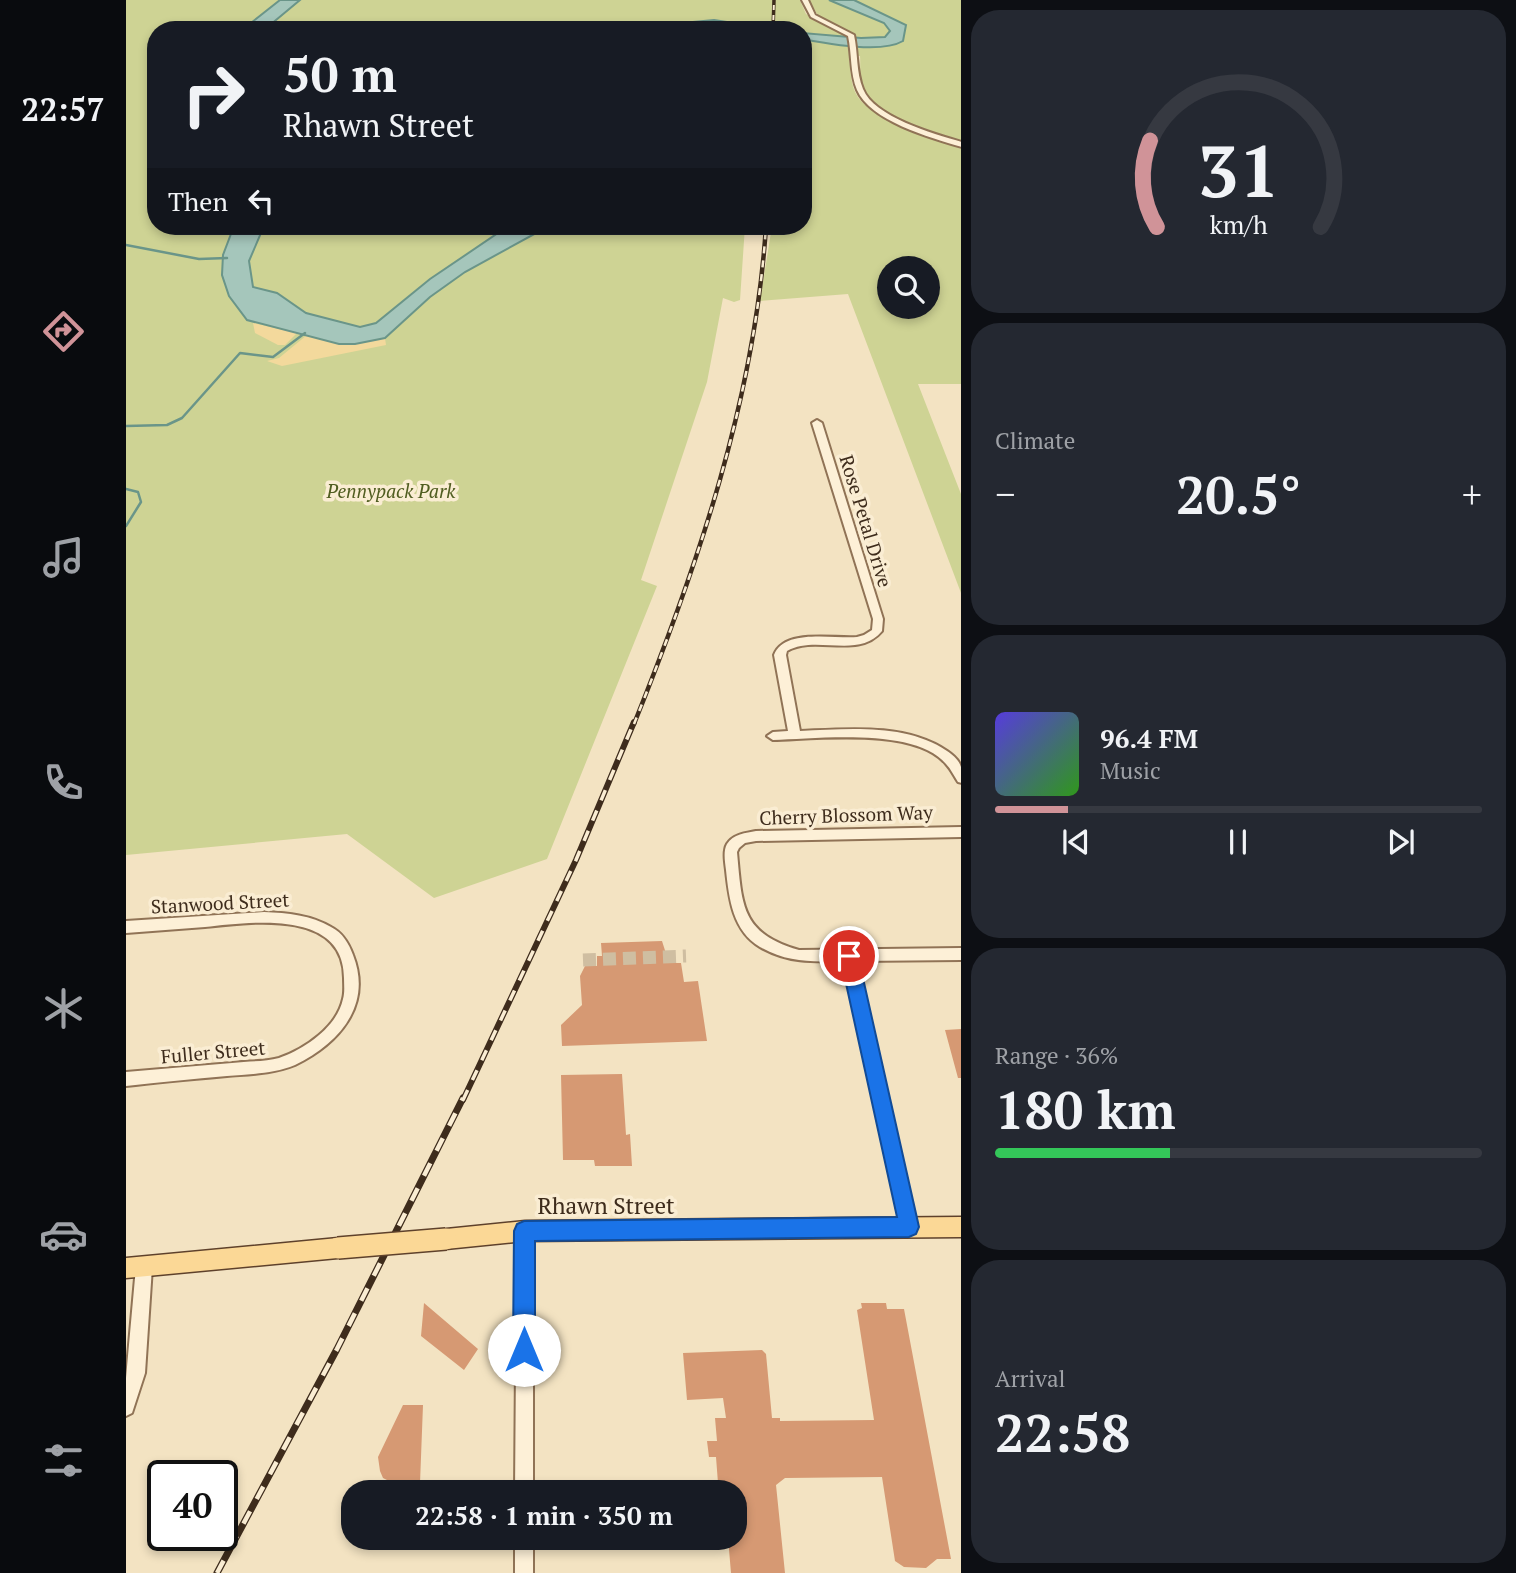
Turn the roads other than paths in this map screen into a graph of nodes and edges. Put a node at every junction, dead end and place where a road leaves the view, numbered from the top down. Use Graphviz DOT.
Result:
graph roads {
  1 [pos="805,0"];
  2 [pos="961,145"];
  3 [pos="817,423"];
  4 [pos="773,736"];
  5 [pos="795,736"];
  6 [pos="961,779"];
  7 [pos="961,832"];
  8 [pos="315,925"];
  9 [pos="126,927"];
  10 [pos="961,954"];
  11 [pos="849,956"];
  12 [pos="126,1079"];
  13 [pos="909,1227"];
  14 [pos="961,1227"];
  15 [pos="524,1231"];
  16 [pos="135,1267"];
  17 [pos="126,1407"];
  18 [pos="524,1480"];
  19 [pos="524,1550"];
  20 [pos="524,1573"];
  1 -- 2 [label="street"];
  3 -- 5 [label="street, Rose Petal Drive"];
  4 -- 5 [label="street"];
  5 -- 6 [label="street"];
  7 -- 11 [label="street, Cherry Blossom Way"];
  8 -- 9 [label="street, Stanwood Street"];
  8 -- 12 [label="street, Fuller Street"];
  10 -- 11 [label="street"];
  11 -- 13 [label="street"];
  13 -- 14 [label="main road, Rhawn Street"];
  13 -- 15 [label="main road, Rhawn Street"];
  15 -- 16 [label="main road, Rhawn Street, bridge"];
  15 -- 18 [label="street"];
  16 -- 17 [label="street"];
  19 -- 20 [label="street"];
}
